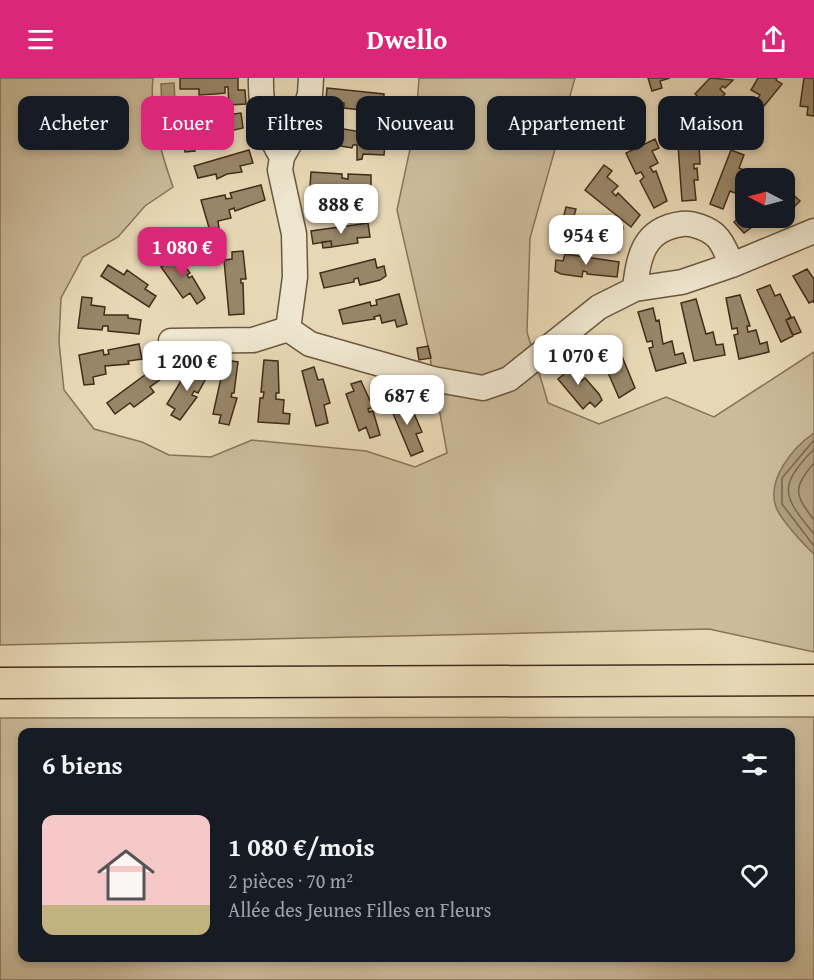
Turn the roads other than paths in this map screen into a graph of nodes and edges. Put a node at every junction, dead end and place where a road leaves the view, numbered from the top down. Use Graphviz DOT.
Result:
graph roads {
  1 [pos="261,78"];
  2 [pos="311,78"];
  3 [pos="282,157"];
  4 [pos="814,231"];
  5 [pos="732,265"];
  6 [pos="635,290"];
  7 [pos="288,329"];
  8 [pos="171,341"];
  9 [pos="814,680"];
  10 [pos="0,683"];
  1 -- 3 [label="street"];
  2 -- 3 [label="street"];
  3 -- 7 [label="street"];
  4 -- 5 [label="street"];
  5 -- 6 [label="street"];
  5 -- 6 [label="street"];
  6 -- 7 [label="street"];
  7 -- 8 [label="street"];
  9 -- 10 [label="main road"];
}
